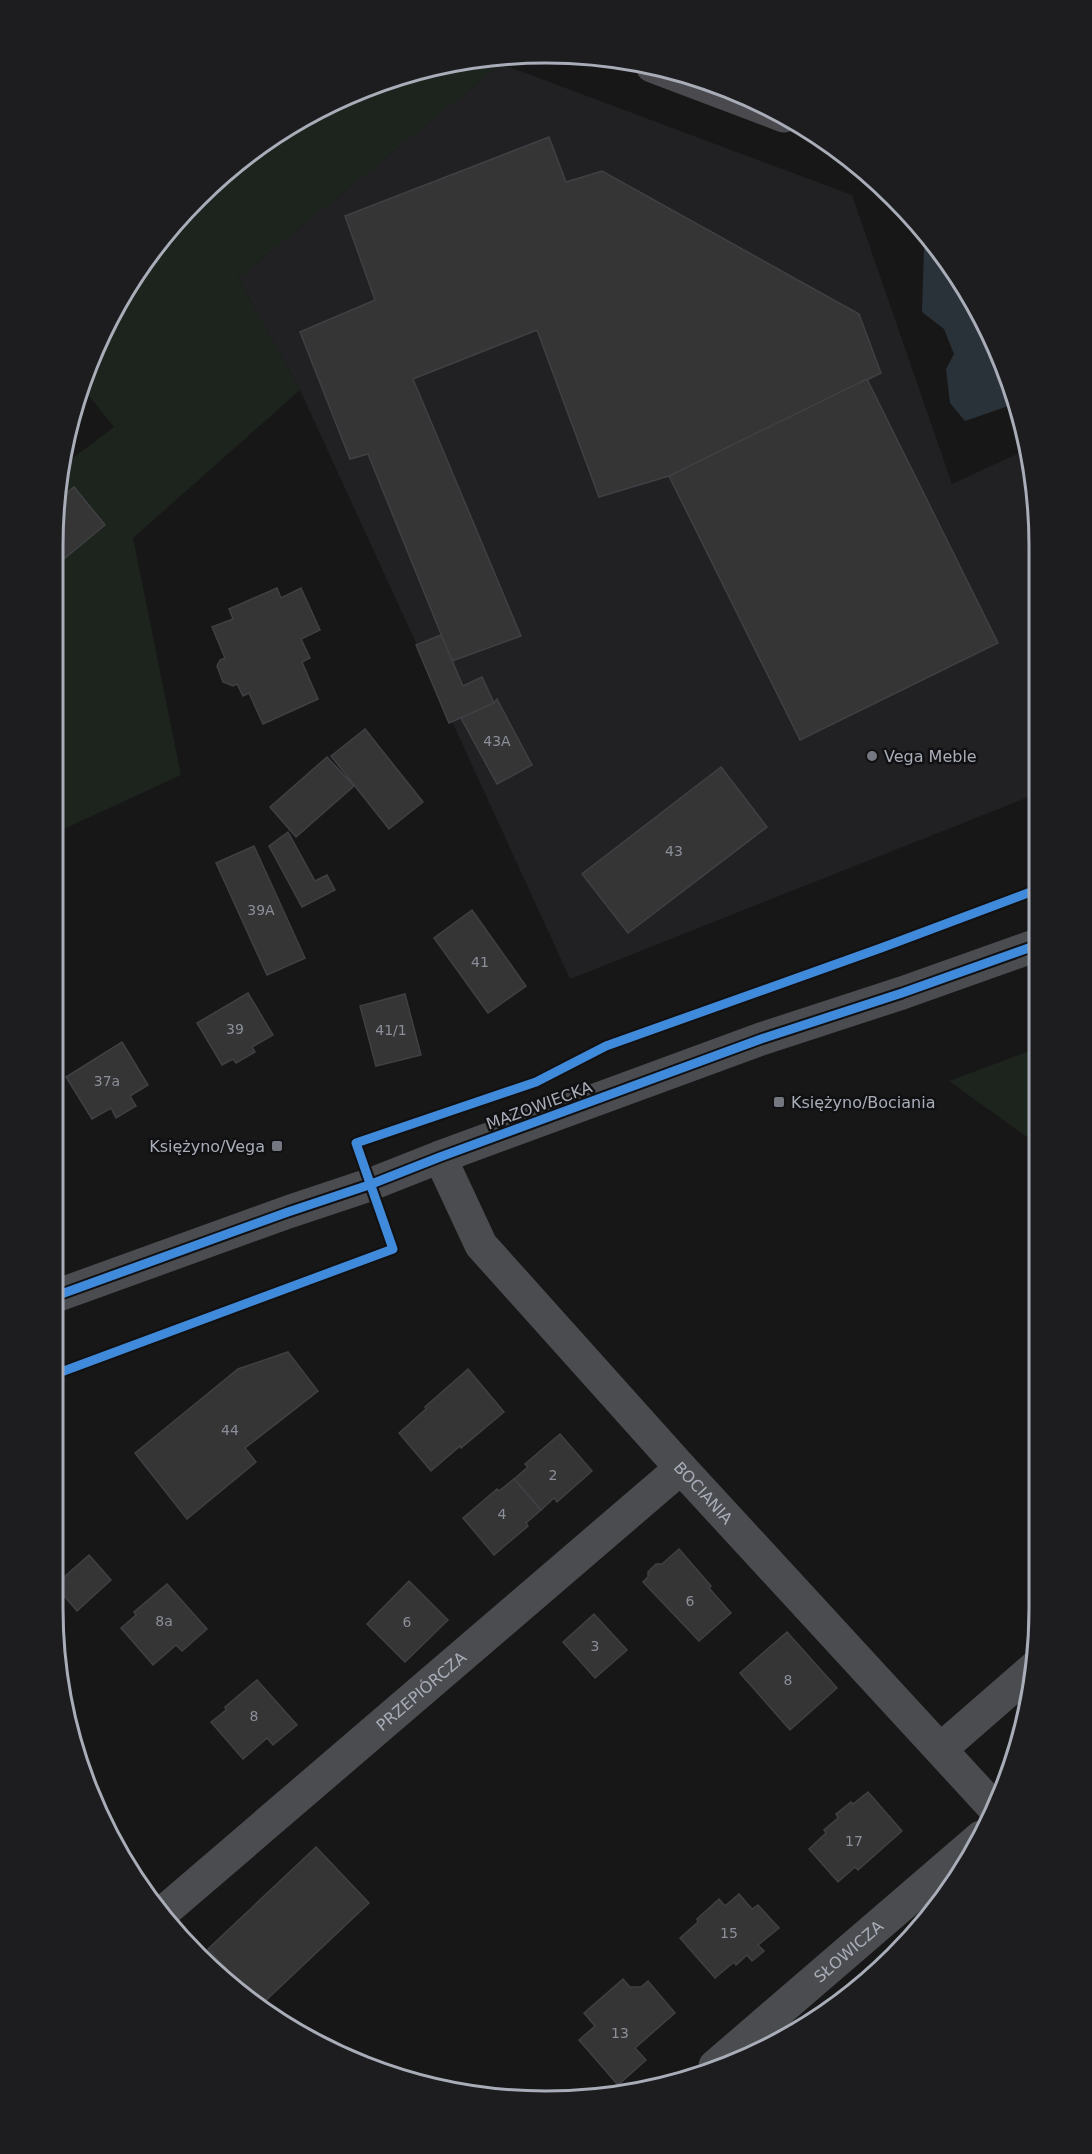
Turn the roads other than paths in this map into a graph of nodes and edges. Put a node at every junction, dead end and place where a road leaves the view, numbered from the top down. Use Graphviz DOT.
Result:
graph roads {
  1 [pos="1029,948"];
  2 [pos="440,1157"];
  3 [pos="63,1293"];
  4 [pos="681,1468"];
  5 [pos="1024,1677"];
  6 [pos="941,1749"];
  7 [pos="988,1801"];
  8 [pos="962,1853"];
  9 [pos="168,1908"];
  10 [pos="727,2055"];
  1 -- 2 [label="street, MAZOWIECKA"];
  2 -- 3 [label="street, MAZOWIECKA"];
  2 -- 4 [label="street, BOCIANIA"];
  4 -- 6 [label="street, BOCIANIA"];
  4 -- 9 [label="street, PRZEPIÓRCZA"];
  5 -- 6 [label="street"];
  6 -- 7 [label="street, BOCIANIA"];
  8 -- 10 [label="street, SŁOWICZA"];
}
